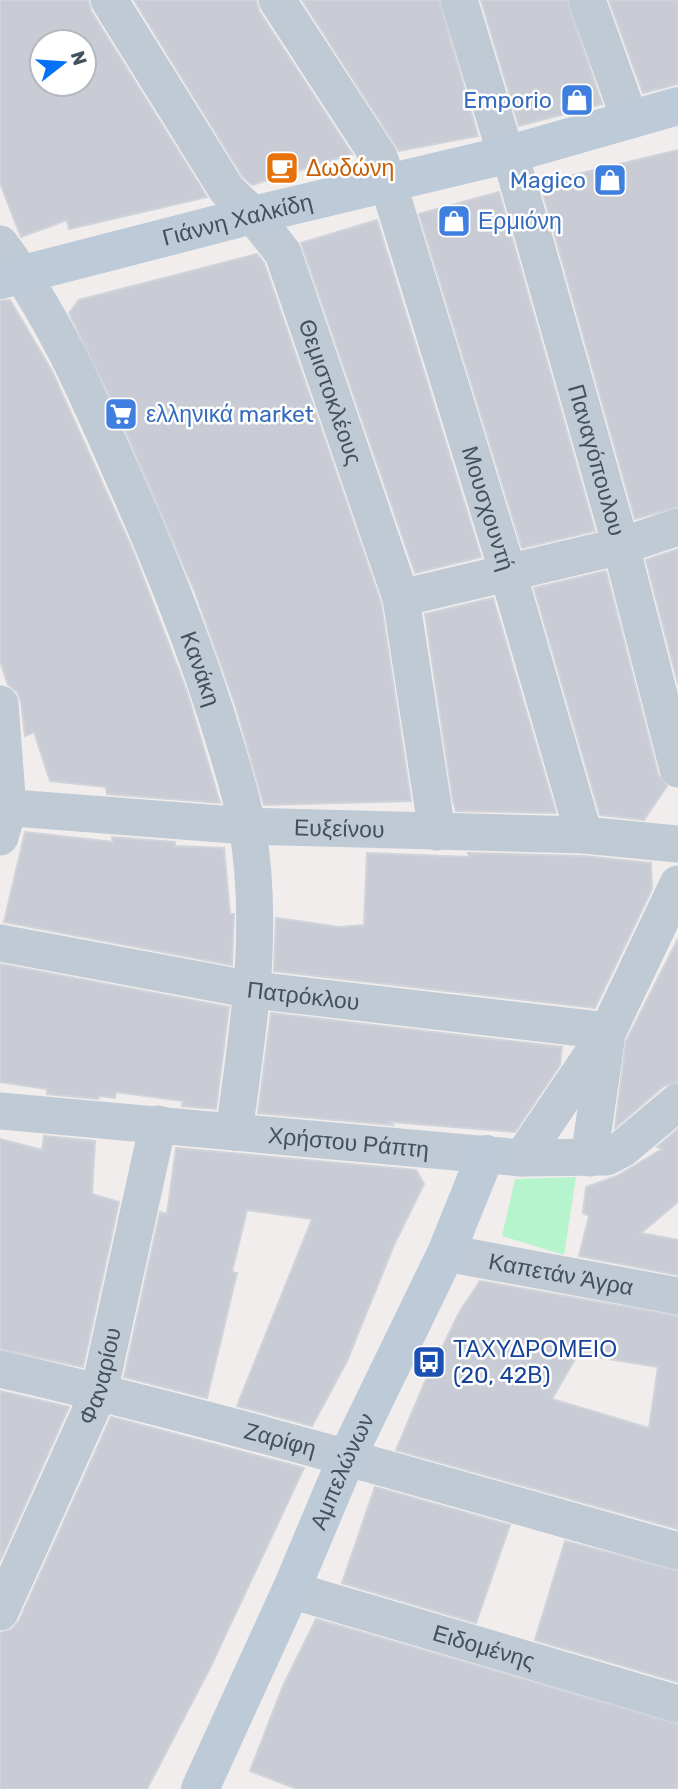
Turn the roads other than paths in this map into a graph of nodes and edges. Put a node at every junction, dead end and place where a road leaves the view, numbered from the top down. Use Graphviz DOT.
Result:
graph roads {
  1 [pos="109,0"];
  2 [pos="277,0"];
  3 [pos="459,0"];
  4 [pos="587,0"];
  5 [pos="678,106"];
  6 [pos="630,120"];
  7 [pos="508,155"];
  8 [pos="388,183"];
  9 [pos="253,215"];
  10 [pos="7,265"];
  11 [pos="678,527"];
  12 [pos="621,546"];
  13 [pos="508,573"];
  14 [pos="401,598"];
  15 [pos="670,698"];
  16 [pos="0,704"];
  17 [pos="678,769"];
  18 [pos="3,817"];
  19 [pos="247,826"];
  20 [pos="437,832"];
  21 [pos="584,835"];
  22 [pos="678,844"];
  23 [pos="678,884"];
  24 [pos="0,943"];
  25 [pos="253,990"];
  26 [pos="608,1031"];
  27 [pos="678,1102"];
  28 [pos="0,1111"];
  29 [pos="158,1124"];
  30 [pos="234,1132"];
  31 [pos="504,1156"];
  32 [pos="589,1158"];
  33 [pos="446,1253"];
  34 [pos="678,1296"];
  35 [pos="0,1369"];
  36 [pos="99,1392"];
  37 [pos="347,1458"];
  38 [pos="678,1551"];
  39 [pos="291,1590"];
  40 [pos="0,1612"];
  41 [pos="678,1704"];
  42 [pos="214,1786"];
  1 -- 9 [label="street, Θεμιστοκλέους"];
  2 -- 8 [label="street, Μουσχουντή"];
  3 -- 7 [label="street, Παναγόπουλου"];
  4 -- 6 [label="street"];
  5 -- 6 [label="street, Γιάννη Χαλκίδη"];
  6 -- 7 [label="street, Γιάννη Χαλκίδη"];
  7 -- 8 [label="street, Γιάννη Χαλκίδη"];
  7 -- 12 [label="street, Παναγόπουλου"];
  8 -- 9 [label="street, Γιάννη Χαλκίδη"];
  8 -- 13 [label="street, Μουσχουντή"];
  9 -- 10 [label="street, Γιάννη Χαλκίδη"];
  9 -- 14 [label="street, Θεμιστοκλέους"];
  10 -- 19 [label="street, Κανάκη"];
  11 -- 12 [label="street"];
  12 -- 13 [label="street"];
  12 -- 15 [label="street, Παναγόπουλου"];
  13 -- 14 [label="street"];
  13 -- 21 [label="street, Μουσχουντή"];
  14 -- 20 [label="street, Θεμιστοκλέους"];
  15 -- 17 [label="street, Παναγόπουλου"];
  16 -- 18 [label="street"];
  18 -- 19 [label="street, Ευξείνου"];
  19 -- 20 [label="street, Ευξείνου"];
  19 -- 25 [label="street, Κανάκη"];
  20 -- 21 [label="street, Ευξείνου"];
  21 -- 22 [label="street, Ευξείνου"];
  23 -- 26 [label="street"];
  24 -- 25 [label="street, Πατρόκλου"];
  25 -- 26 [label="street, Πατρόκλου"];
  25 -- 30 [label="street, Κανάκη"];
  26 -- 31 [label="street"];
  26 -- 32 [label="street"];
  27 -- 32 [label="street, Χρήστου Ράπτη"];
  28 -- 29 [label="street, Χρήστου Ράπτη"];
  29 -- 30 [label="street, Χρήστου Ράπτη"];
  29 -- 36 [label="street, Φαναρίου"];
  30 -- 31 [label="street, Χρήστου Ράπτη"];
  31 -- 32 [label="street, Χρήστου Ράπτη"];
  31 -- 33 [label="street, Αμπελώνων"];
  33 -- 34 [label="street, Καπετάν Άγρα"];
  33 -- 37 [label="street, Αμπελώνων"];
  35 -- 36 [label="street, Ζαρίφη"];
  36 -- 37 [label="street, Ζαρίφη"];
  36 -- 40 [label="street, Φαναρίου"];
  37 -- 38 [label="street, Ζαρίφη"];
  37 -- 39 [label="street, Αμπελώνων"];
  39 -- 41 [label="street, Ειδομένης"];
  39 -- 42 [label="street, Αμπελώνων"];
}
